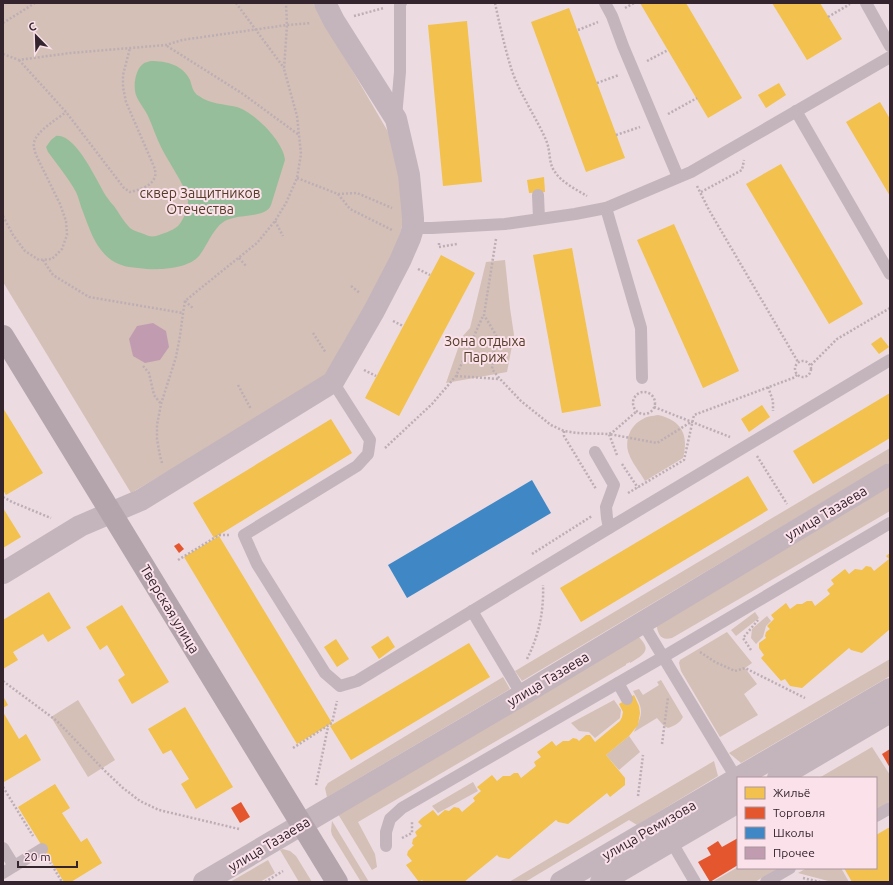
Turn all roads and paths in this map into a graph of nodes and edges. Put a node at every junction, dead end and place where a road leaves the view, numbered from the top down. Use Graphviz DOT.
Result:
graph roads {
  1 [pos="35,3"];
  2 [pos="236,3"];
  3 [pos="286,3"];
  4 [pos="400,3"];
  5 [pos="495,3"];
  6 [pos="605,3"];
  7 [pos="853,3"];
  8 [pos="866,3"];
  9 [pos="330,12"];
  10 [pos="828,17"];
  11 [pos="3,23"];
  12 [pos="287,25"];
  13 [pos="255,30"];
  14 [pos="166,45"];
  15 [pos="890,46"];
  16 [pos="130,48"];
  17 [pos="3,54"];
  18 [pos="890,57"];
  19 [pos="19,60"];
  20 [pos="284,69"];
  21 [pos="796,111"];
  22 [pos="66,112"];
  23 [pos="396,119"];
  24 [pos="299,135"];
  25 [pos="691,172"];
  26 [pos="297,178"];
  27 [pos="678,178"];
  28 [pos="338,194"];
  29 [pos="538,194"];
  30 [pos="606,208"];
  31 [pos="3,216"];
  32 [pos="540,219"];
  33 [pos="275,221"];
  34 [pos="505,224"];
  35 [pos="412,228"];
  36 [pos="284,236"];
  37 [pos="239,258"];
  38 [pos="43,260"];
  39 [pos="246,266"];
  40 [pos="890,274"];
  41 [pos="185,301"];
  42 [pos="890,308"];
  43 [pos="194,309"];
  44 [pos="183,313"];
  45 [pos="484,315"];
  46 [pos="313,333"];
  47 [pos="3,336"];
  48 [pos="330,359"];
  49 [pos="890,360"];
  50 [pos="798,362"];
  51 [pos="811,365"];
  52 [pos="143,366"];
  53 [pos="797,375"];
  54 [pos="456,376"];
  55 [pos="642,378"];
  56 [pos="500,379"];
  57 [pos="333,382"];
  58 [pos="238,385"];
  59 [pos="768,388"];
  60 [pos="161,404"];
  61 [pos="654,407"];
  62 [pos="637,411"];
  63 [pos="692,422"];
  64 [pos="261,427"];
  65 [pos="564,431"];
  66 [pos="771,431"];
  67 [pos="609,434"];
  68 [pos="750,444"];
  69 [pos="595,452"];
  70 [pos="368,454"];
  71 [pos="890,474"];
  72 [pos="171,481"];
  73 [pos="637,488"];
  74 [pos="3,497"];
  75 [pos="657,499"];
  76 [pos="787,504"];
  77 [pos="606,507"];
  78 [pos="111,513"];
  79 [pos="55,520"];
  80 [pos="890,522"];
  81 [pos="609,528"];
  82 [pos="244,535"];
  83 [pos="178,560"];
  84 [pos="542,569"];
  85 [pos="3,573"];
  86 [pos="472,612"];
  87 [pos="642,622"];
  88 [pos="696,650"];
  89 [pos="663,657"];
  90 [pos="527,658"];
  91 [pos="3,681"];
  92 [pos="618,683"];
  93 [pos="340,686"];
  94 [pos="890,689"];
  95 [pos="522,695"];
  96 [pos="668,696"];
  97 [pos="805,698"];
  98 [pos="627,699"];
  99 [pos="890,712"];
  100 [pos="328,726"];
  101 [pos="662,744"];
  102 [pos="293,748"];
  103 [pos="643,755"];
  104 [pos="737,777"];
  105 [pos="741,777"];
  106 [pos="780,777"];
  107 [pos="737,780"];
  108 [pos="316,785"];
  109 [pos="638,796"];
  110 [pos="737,803"];
  111 [pos="890,808"];
  112 [pos="877,815"];
  113 [pos="302,824"];
  114 [pos="239,829"];
  115 [pos="671,841"];
  116 [pos="386,846"];
  117 [pos="3,848"];
  118 [pos="42,849"];
  119 [pos="14,866"];
  120 [pos="283,871"];
  121 [pos="794,872"];
  122 [pos="3,873"];
  123 [pos="204,882"];
  124 [pos="265,882"];
  125 [pos="337,882"];
  126 [pos="561,882"];
  127 [pos="601,882"];
  128 [pos="695,882"];
  129 [pos="766,882"];
  130 [pos="820,882"];
  1 -- 11 [label="path"];
  2 -- 13 [label="path"];
  3 -- 12 [label="path"];
  4 -- 9 [label="path"];
  4 -- 23 [label="lane"];
  5 -- 30 [label="path"];
  6 -- 27 [label="lane"];
  7 -- 10 [label="path"];
  8 -- 15 [label="lane"];
  9 -- 12 [label="path"];
  9 -- 23 [label="street"];
  12 -- 13 [label="path"];
  12 -- 20 [label="path"];
  13 -- 14 [label="path"];
  13 -- 20 [label="path"];
  14 -- 16 [label="path"];
  14 -- 24 [label="path"];
  16 -- 19 [label="path"];
  16 -- 22 [label="path"];
  17 -- 19 [label="path"];
  18 -- 21 [label="lane"];
  19 -- 22 [label="path"];
  20 -- 24 [label="path"];
  21 -- 25 [label="lane"];
  21 -- 40 [label="lane"];
  22 -- 38 [label="path"];
  23 -- 35 [label="street"];
  24 -- 26 [label="path"];
  25 -- 27 [label="lane"];
  25 -- 50 [label="path"];
  26 -- 28 [label="path"];
  26 -- 33 [label="path"];
  27 -- 30 [label="lane"];
  28 -- 35 [label="path"];
  28 -- 35 [label="path"];
  29 -- 32 [label="lane"];
  30 -- 32 [label="lane"];
  30 -- 55 [label="lane"];
  31 -- 38 [label="path"];
  32 -- 34 [label="lane"];
  33 -- 36 [label="path"];
  33 -- 37 [label="path"];
  34 -- 35 [label="lane"];
  34 -- 45 [label="path"];
  35 -- 57 [label="street"];
  37 -- 39 [label="path"];
  37 -- 41 [label="path"];
  38 -- 44 [label="path"];
  41 -- 43 [label="path"];
  41 -- 44 [label="path"];
  42 -- 51 [label="path"];
  44 -- 60 [label="path"];
  45 -- 54 [label="path"];
  45 -- 56 [label="path"];
  46 -- 48 [label="path"];
  47 -- 78 [label="street, Тверская улица"];
  49 -- 66 [label="lane"];
  50 -- 51 [label="path"];
  50 -- 53 [label="path"];
  51 -- 53 [label="path"];
  52 -- 60 [label="path"];
  53 -- 59 [label="path"];
  54 -- 56 [label="path"];
  54 -- 70 [label="path"];
  56 -- 65 [label="path"];
  57 -- 64 [label="street"];
  57 -- 70 [label="lane"];
  58 -- 64 [label="path"];
  59 -- 63 [label="path"];
  59 -- 66 [label="path"];
  60 -- 72 [label="path"];
  61 -- 62 [label="path"];
  61 -- 62 [label="path"];
  61 -- 63 [label="path"];
  62 -- 67 [label="path"];
  63 -- 67 [label="path"];
  63 -- 68 [label="path"];
  63 -- 73 [label="path"];
  64 -- 72 [label="street"];
  65 -- 67 [label="path"];
  65 -- 77 [label="path"];
  66 -- 68 [label="lane"];
  67 -- 73 [label="path"];
  68 -- 75 [label="lane"];
  68 -- 76 [label="path"];
  69 -- 77 [label="lane"];
  70 -- 82 [label="lane"];
  71 -- 87 [label="street, улица Тазаева"];
  72 -- 78 [label="street"];
  73 -- 75 [label="path"];
  73 -- 77 [label="path"];
  74 -- 79 [label="path"];
  75 -- 81 [label="lane"];
  77 -- 81 [label="lane"];
  78 -- 85 [label="street"];
  78 -- 113 [label="street, Тверская улица"];
  80 -- 89 [label="lane"];
  81 -- 84 [label="lane"];
  82 -- 83 [label="path"];
  82 -- 93 [label="lane"];
  84 -- 86 [label="lane"];
  84 -- 90 [label="path"];
  86 -- 93 [label="lane"];
  86 -- 95 [label="lane"];
  87 -- 89 [label="lane"];
  87 -- 95 [label="street, улица Тазаева"];
  88 -- 97 [label="path"];
  89 -- 92 [label="lane"];
  89 -- 104 [label="lane"];
  91 -- 114 [label="path"];
  92 -- 98 [label="lane"];
  92 -- 116 [label="lane"];
  93 -- 100 [label="path"];
  94 -- 105 [label="street, улица Ремизова"];
  95 -- 113 [label="street, улица Тазаева"];
  96 -- 101 [label="path"];
  99 -- 106 [label="street"];
  100 -- 102 [label="path"];
  100 -- 108 [label="path"];
  103 -- 109 [label="path"];
  107 -- 126 [label="street, улица Ремизова"];
  110 -- 115 [label="street, улица Ремизова"];
  111 -- 112 [label="lane"];
  113 -- 123 [label="street, улица Тазаева"];
  113 -- 125 [label="street, Тверская улица"];
  115 -- 127 [label="street, улица Ремизова"];
  115 -- 128 [label="lane"];
  117 -- 119 [label="lane"];
  118 -- 119 [label="lane"];
  119 -- 122 [label="lane"];
  120 -- 124 [label="path"];
  121 -- 129 [label="lane"];
  121 -- 130 [label="path"];
}
